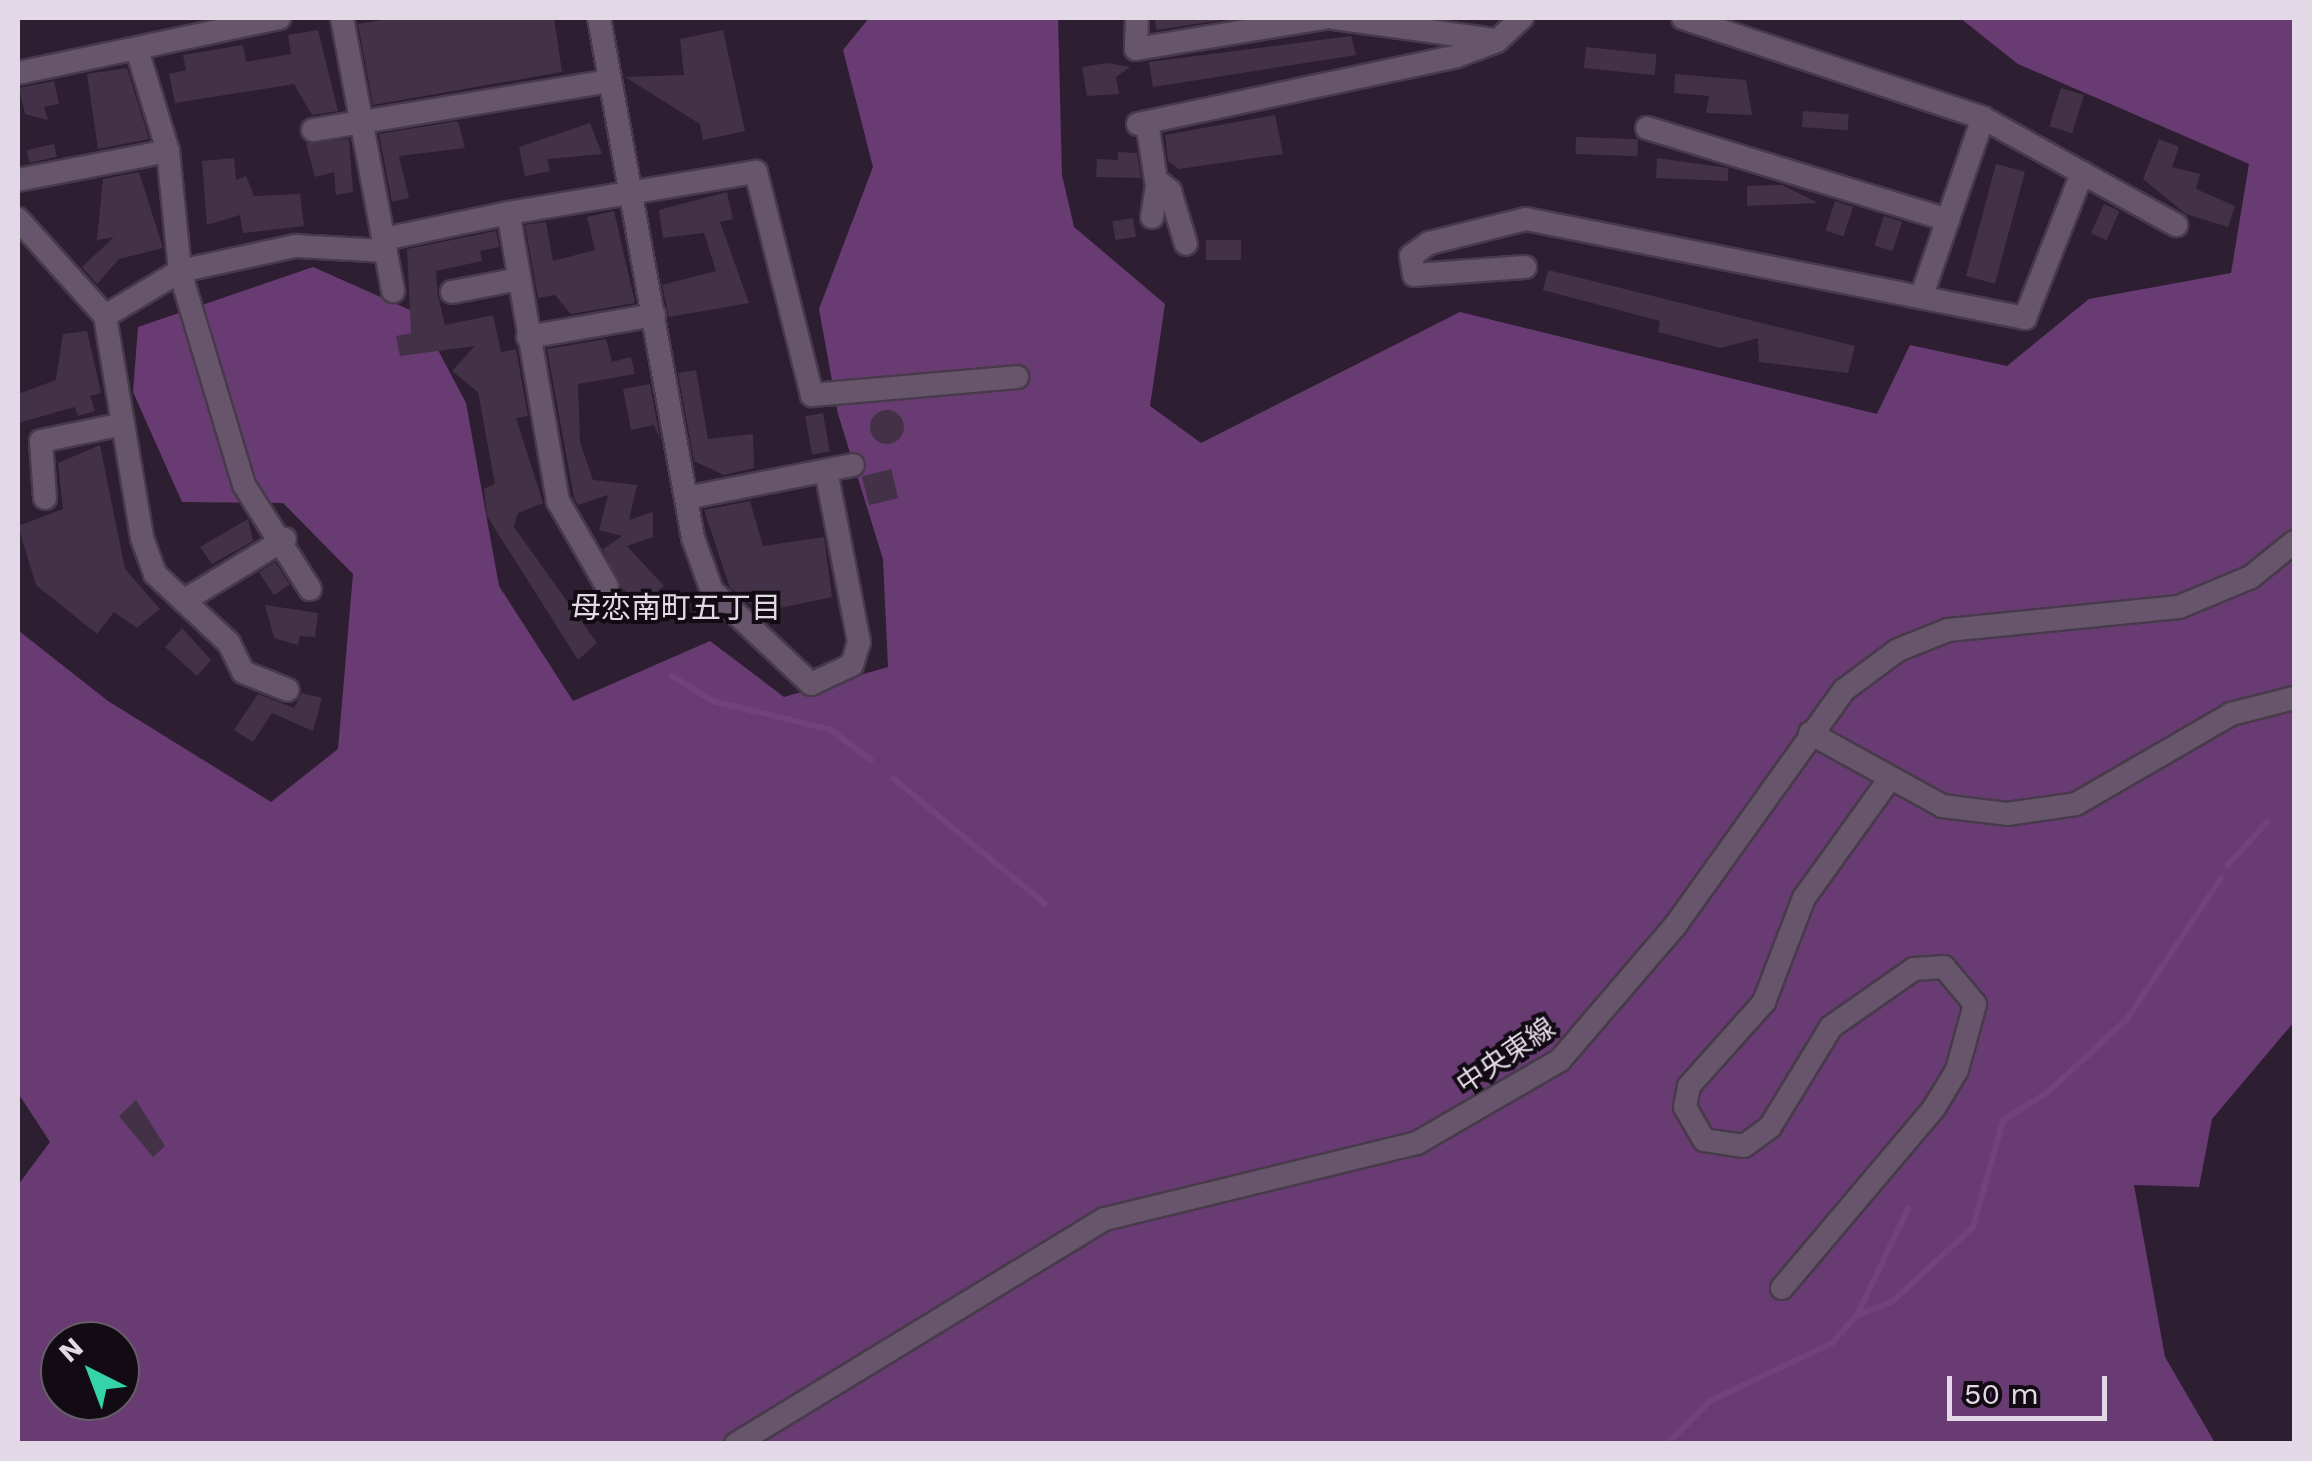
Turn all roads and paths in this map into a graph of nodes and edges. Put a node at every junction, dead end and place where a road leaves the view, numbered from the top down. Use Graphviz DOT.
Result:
graph roads {
  1 [pos="279,18"];
  2 [pos="342,18"];
  3 [pos="599,18"];
  4 [pos="1136,18"];
  5 [pos="1324,18"];
  6 [pos="1334,18"];
  7 [pos="1522,18"];
  8 [pos="1683,18"];
  9 [pos="251,20"];
  10 [pos="1258,23"];
  11 [pos="1736,26"];
  12 [pos="1497,41"];
  13 [pos="138,54"];
  14 [pos="18,73"];
  15 [pos="610,81"];
  16 [pos="1983,118"];
  17 [pos="360,124"];
  18 [pos="1647,128"];
  19 [pos="313,130"];
  20 [pos="168,151"];
  21 [pos="2082,173"];
  22 [pos="18,180"];
  23 [pos="1158,181"];
  24 [pos="628,191"];
  25 [pos="508,213"];
  26 [pos="1152,217"];
  27 [pos="18,218"];
  28 [pos="1948,220"];
  29 [pos="2176,225"];
  30 [pos="1186,244"];
  31 [pos="385,245"];
  32 [pos="1525,267"];
  33 [pos="180,271"];
  34 [pos="519,279"];
  35 [pos="394,291"];
  36 [pos="452,292"];
  37 [pos="1923,292"];
  38 [pos="654,315"];
  39 [pos="105,316"];
  40 [pos="528,337"];
  41 [pos="1018,376"];
  42 [pos="123,424"];
  43 [pos="853,465"];
  44 [pos="826,471"];
  45 [pos="45,498"];
  46 [pos="686,498"];
  47 [pos="286,539"];
  48 [pos="2294,542"];
  49 [pos="607,586"];
  50 [pos="310,588"];
  51 [pos="185,600"];
  52 [pos="288,690"];
  53 [pos="2294,698"];
  54 [pos="1810,733"];
  55 [pos="1888,781"];
  56 [pos="1782,1288"];
  57 [pos="736,1444"];
  1 -- 9 [label="street"];
  2 -- 17 [label="street"];
  3 -- 15 [label="street"];
  4 -- 10 [label="street"];
  5 -- 10 [label="street"];
  6 -- 12 [label="street"];
  7 -- 12 [label="street"];
  8 -- 11 [label="street"];
  9 -- 13 [label="street"];
  11 -- 16 [label="street"];
  12 -- 23 [label="street"];
  13 -- 14 [label="street"];
  13 -- 20 [label="street"];
  15 -- 17 [label="street"];
  15 -- 24 [label="street"];
  16 -- 21 [label="street"];
  16 -- 28 [label="street"];
  17 -- 19 [label="street"];
  17 -- 31 [label="street"];
  18 -- 28 [label="street"];
  20 -- 22 [label="street"];
  20 -- 33 [label="street"];
  21 -- 29 [label="street"];
  21 -- 37 [label="street"];
  23 -- 26 [label="street"];
  23 -- 30 [label="street"];
  24 -- 25 [label="street"];
  24 -- 38 [label="street"];
  24 -- 41 [label="street"];
  25 -- 31 [label="street"];
  25 -- 34 [label="street"];
  27 -- 39 [label="street"];
  28 -- 37 [label="street"];
  31 -- 33 [label="street"];
  31 -- 35 [label="street"];
  32 -- 37 [label="street"];
  33 -- 39 [label="street"];
  33 -- 47 [label="street"];
  34 -- 36 [label="street"];
  34 -- 40 [label="street"];
  38 -- 40 [label="street"];
  38 -- 46 [label="street"];
  39 -- 42 [label="street"];
  40 -- 49 [label="street"];
  42 -- 45 [label="street"];
  42 -- 51 [label="street"];
  43 -- 44 [label="street"];
  44 -- 46 [label="street"];
  44 -- 46 [label="street"];
  47 -- 50 [label="street"];
  47 -- 51 [label="street"];
  48 -- 54 [label="street, 中央東線"];
  51 -- 52 [label="street"];
  53 -- 55 [label="street"];
  54 -- 55 [label="street"];
  54 -- 57 [label="street, 中央東線"];
  55 -- 56 [label="street"];
}
